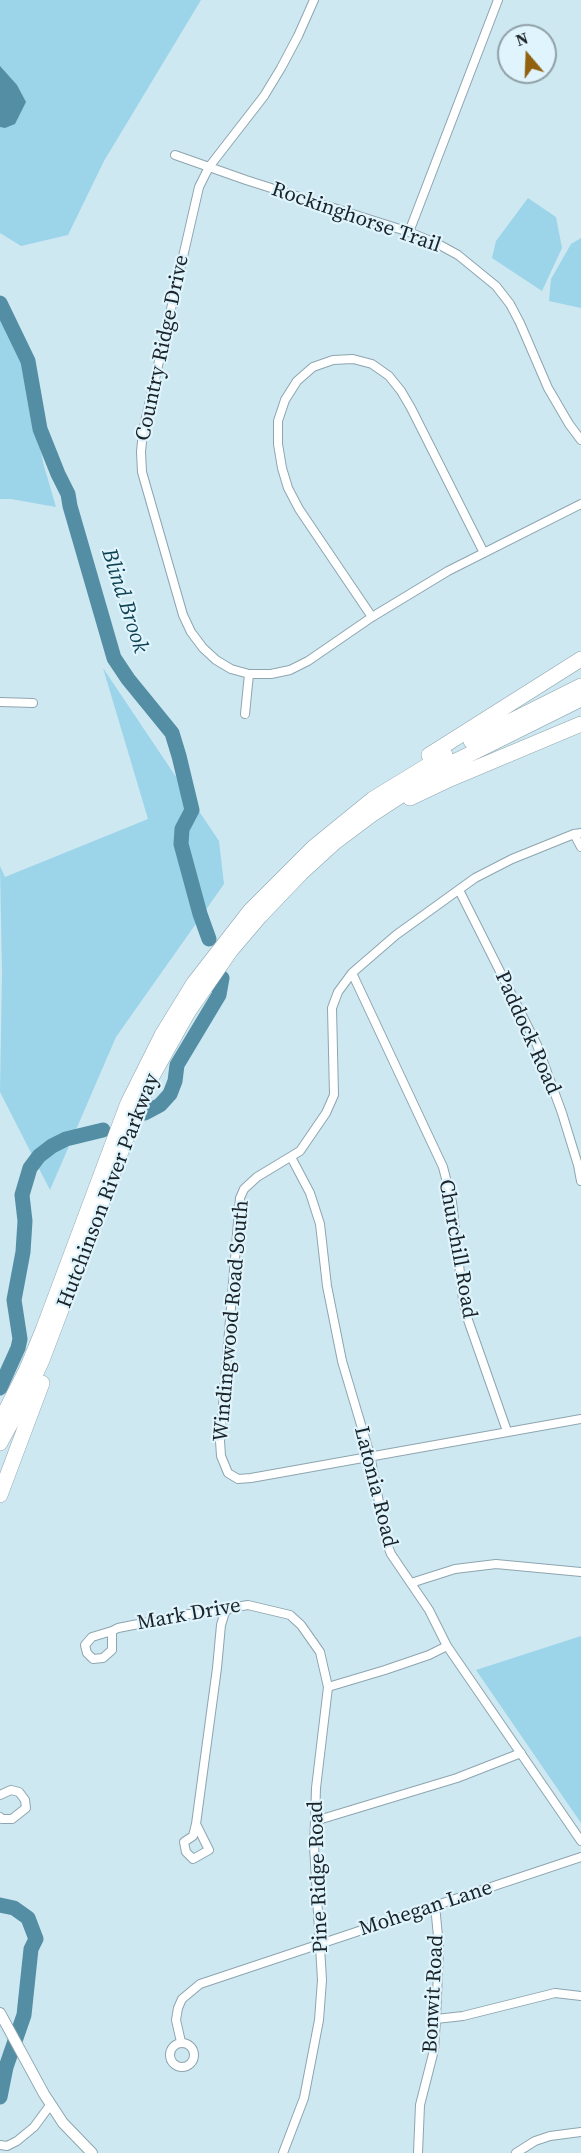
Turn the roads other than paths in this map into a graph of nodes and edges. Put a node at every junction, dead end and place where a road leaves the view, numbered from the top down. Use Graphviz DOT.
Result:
graph roads {
  1 [pos="314,0"];
  2 [pos="498,0"];
  3 [pos="175,155"];
  4 [pos="208,167"];
  5 [pos="409,232"];
  6 [pos="581,440"];
  7 [pos="581,504"];
  8 [pos="484,553"];
  9 [pos="372,617"];
  10 [pos="581,659"];
  11 [pos="249,674"];
  12 [pos="581,686"];
  13 [pos="581,699"];
  14 [pos="0,702"];
  15 [pos="33,703"];
  16 [pos="245,714"];
  17 [pos="581,724"];
  18 [pos="337,827"];
  19 [pos="577,833"];
  20 [pos="581,847"];
  21 [pos="301,873"];
  22 [pos="459,890"];
  23 [pos="352,973"];
  24 [pos="291,1157"];
  25 [pos="580,1164"];
  26 [pos="581,1181"];
  27 [pos="82,1256"];
  28 [pos="2,1417"];
  29 [pos="581,1419"];
  30 [pos="507,1431"];
  31 [pos="0,1443"];
  32 [pos="370,1455"];
  33 [pos="0,1495"];
  34 [pos="581,1572"];
  35 [pos="411,1583"];
  36 [pos="225,1612"];
  37 [pos="112,1631"];
  38 [pos="447,1646"];
  39 [pos="328,1687"];
  40 [pos="522,1753"];
  41 [pos="0,1795"];
  42 [pos="1,1820"];
  43 [pos="315,1821"];
  44 [pos="196,1824"];
  45 [pos="581,1841"];
  46 [pos="581,1857"];
  47 [pos="435,1905"];
  48 [pos="321,1944"];
  49 [pos="581,1996"];
  50 [pos="0,2013"];
  51 [pos="436,2019"];
  52 [pos="181,2042"];
  53 [pos="51,2104"];
  54 [pos="581,2132"];
  55 [pos="0,2147"];
  56 [pos="4,2153"];
  57 [pos="92,2153"];
  58 [pos="283,2153"];
  59 [pos="418,2153"];
  60 [pos="516,2153"];
  1 -- 4 [label="street, Country Ridge Drive"];
  2 -- 5 [label="street"];
  3 -- 4 [label="street, Rockinghorse Trail"];
  4 -- 5 [label="street, Rockinghorse Trail"];
  4 -- 11 [label="street, Country Ridge Drive"];
  5 -- 6 [label="street, Rockinghorse Trail"];
  7 -- 8 [label="street, Country Ridge Drive"];
  8 -- 9 [label="street, Country Ridge Drive"];
  8 -- 9 [label="street"];
  9 -- 11 [label="street, Country Ridge Drive"];
  10 -- 18 [label="highway"];
  11 -- 16 [label="street"];
  12 -- 18 [label="highway, Hutchinson River Parkway"];
  13 -- 21 [label="highway, Hutchinson River Parkway"];
  14 -- 15 [label="street"];
  17 -- 21 [label="highway"];
  18 -- 28 [label="highway, Hutchinson River Parkway"];
  19 -- 20 [label="street"];
  19 -- 22 [label="street"];
  21 -- 27 [label="highway, Hutchinson River Parkway"];
  22 -- 23 [label="street"];
  22 -- 25 [label="street, Paddock Road"];
  23 -- 24 [label="street"];
  23 -- 30 [label="street, Churchill Road"];
  24 -- 32 [label="street, Latonia Road"];
  24 -- 32 [label="street, Windingwood Road South"];
  25 -- 26 [label="street, Paddock Road"];
  27 -- 31 [label="highway, Hutchinson River Parkway"];
  27 -- 33 [label="highway"];
  29 -- 30 [label="street, Windingwood Road South"];
  30 -- 32 [label="street, Windingwood Road South"];
  32 -- 35 [label="street, Latonia Road"];
  34 -- 35 [label="street"];
  35 -- 38 [label="street, Latonia Road"];
  36 -- 37 [label="street, Mark Drive"];
  36 -- 39 [label="street, Mark Drive"];
  36 -- 44 [label="street"];
  38 -- 39 [label="street"];
  38 -- 40 [label="street, Latonia Road"];
  39 -- 43 [label="street, Pine Ridge Road"];
  40 -- 43 [label="street"];
  40 -- 45 [label="street, Latonia Road"];
  41 -- 42 [label="street"];
  43 -- 48 [label="street, Pine Ridge Road"];
  46 -- 47 [label="street, Mohegan Lane"];
  47 -- 48 [label="street, Mohegan Lane"];
  47 -- 51 [label="street, Bonwit Road"];
  48 -- 52 [label="street, Mohegan Lane"];
  48 -- 58 [label="street, Pine Ridge Road"];
  49 -- 51 [label="street"];
  50 -- 53 [label="street"];
  51 -- 59 [label="street, Bonwit Road"];
  53 -- 55 [label="street"];
  53 -- 57 [label="street"];
  54 -- 60 [label="street"];
  55 -- 56 [label="street"];
}
